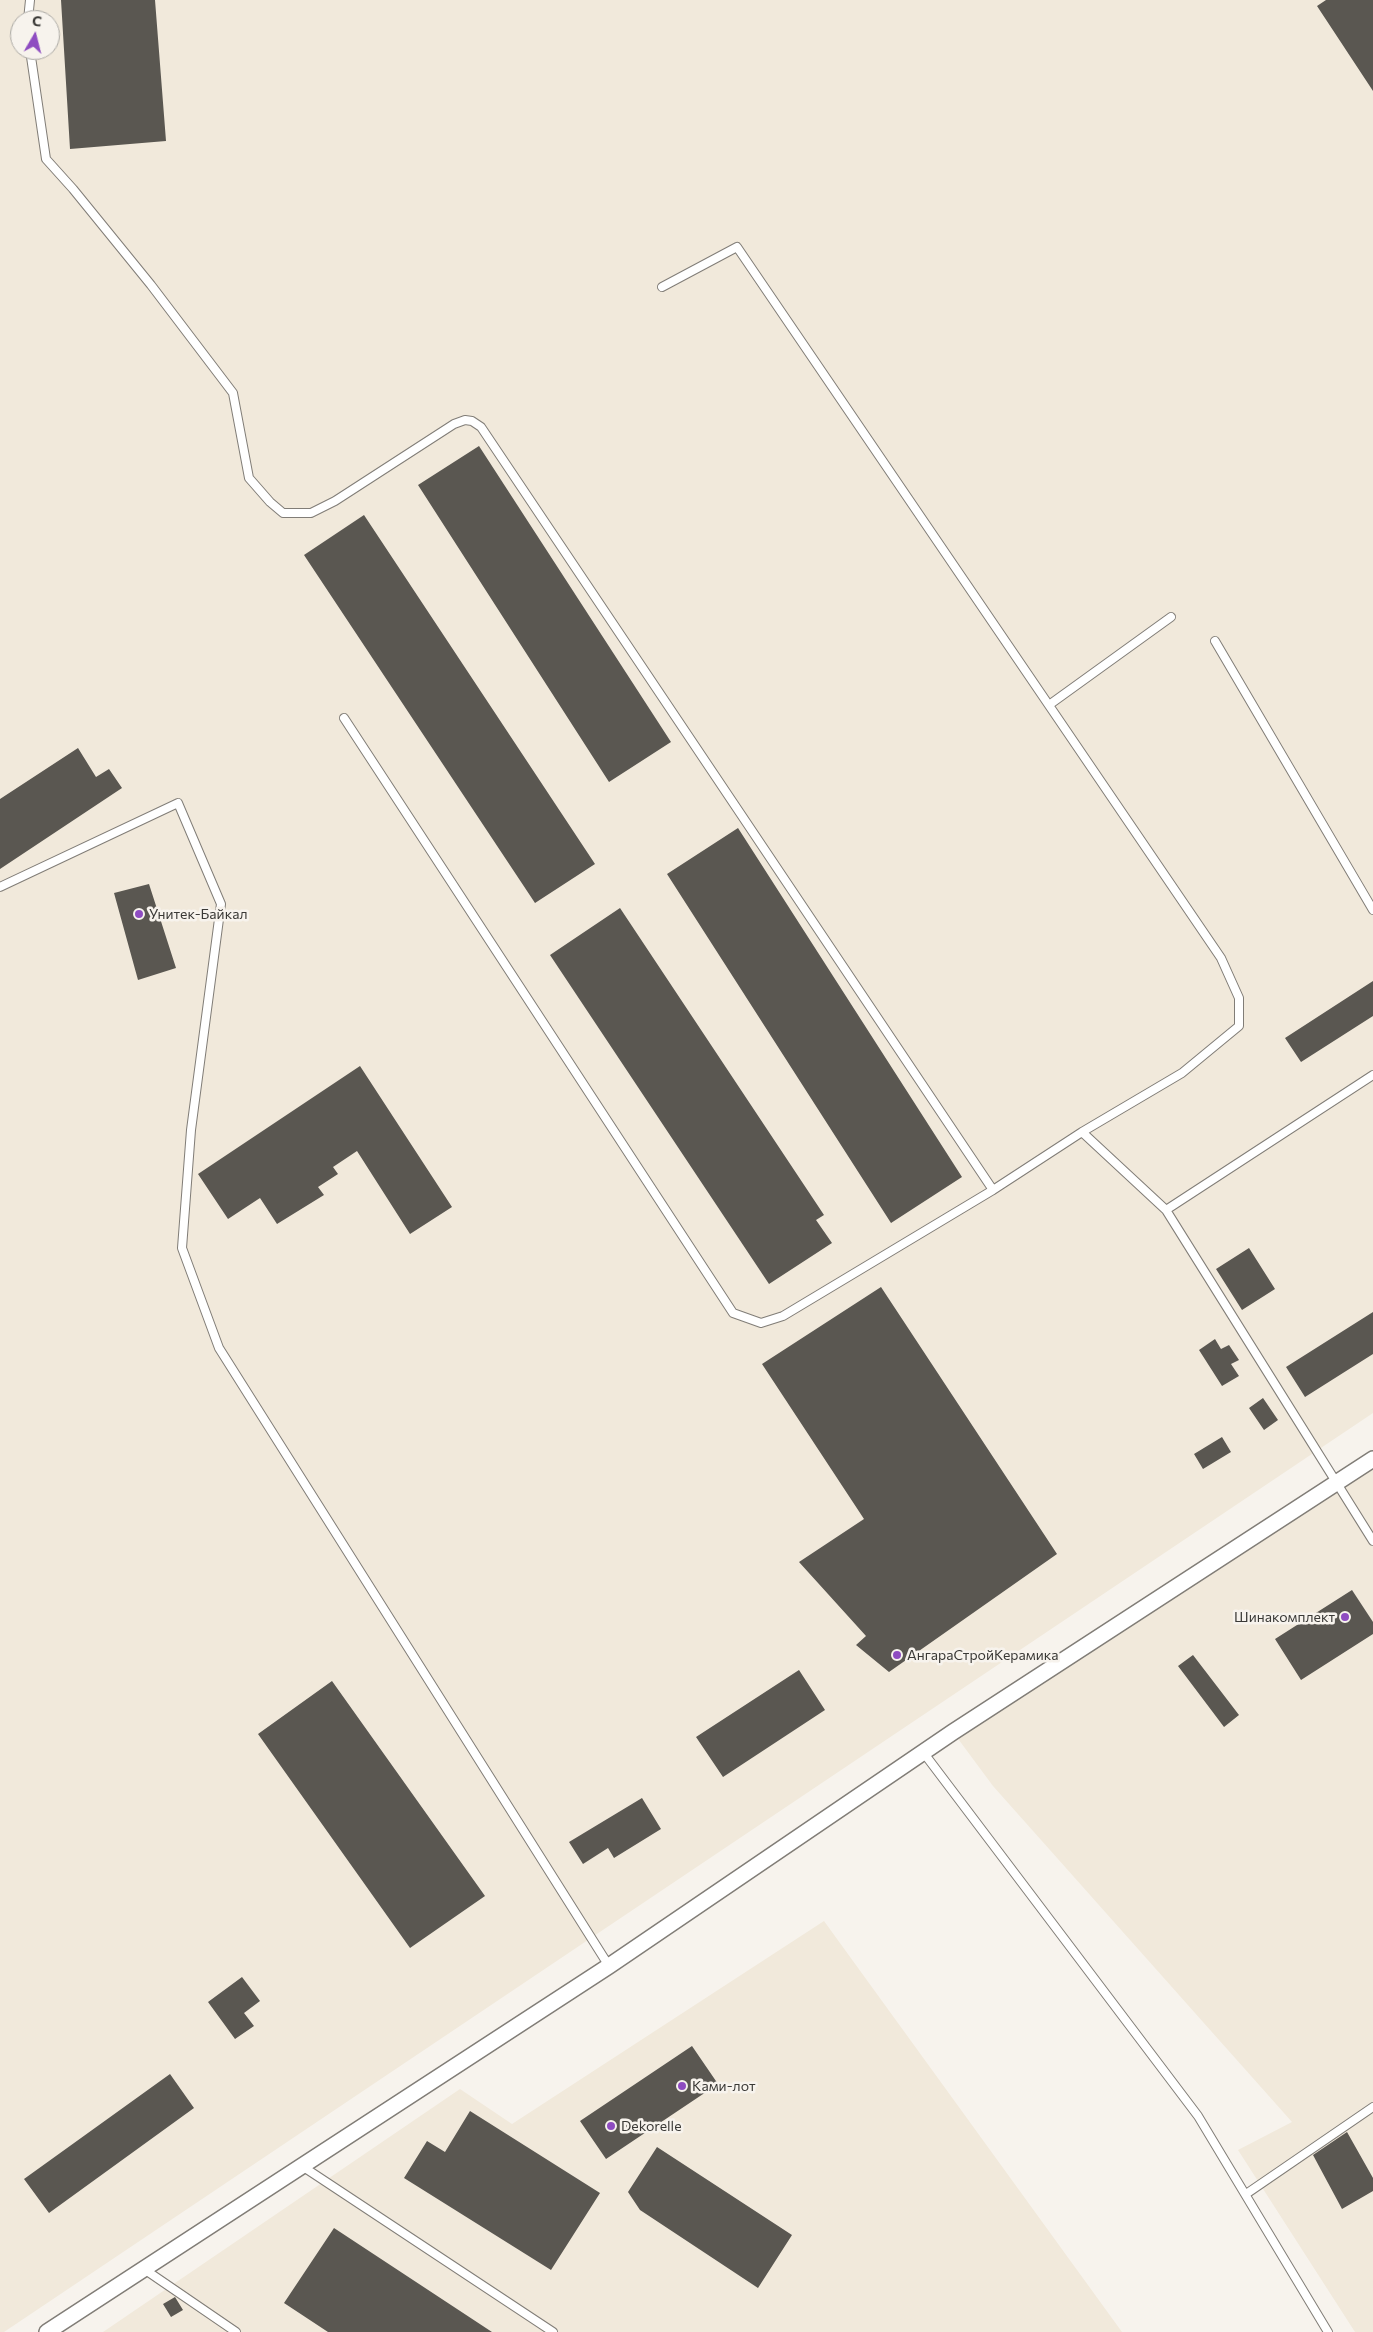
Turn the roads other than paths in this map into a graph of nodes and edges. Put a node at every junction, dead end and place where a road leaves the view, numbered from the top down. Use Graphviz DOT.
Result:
graph roads {
  1 [pos="31,60"];
  2 [pos="662,287"];
  3 [pos="1171,617"];
  4 [pos="1215,641"];
  5 [pos="1049,705"];
  6 [pos="344,718"];
  7 [pos="0,887"];
  8 [pos="1373,910"];
  9 [pos="1373,1075"];
  10 [pos="1082,1132"];
  11 [pos="993,1190"];
  12 [pos="1166,1210"];
  13 [pos="1373,1459"];
  14 [pos="1336,1483"];
  15 [pos="1373,1541"];
  16 [pos="922,1752"];
  17 [pos="609,1966"];
  18 [pos="1373,2108"];
  19 [pos="302,2166"];
  20 [pos="1246,2194"];
  21 [pos="144,2269"];
  22 [pos="47,2332"];
  23 [pos="236,2332"];
  24 [pos="553,2332"];
  25 [pos="1328,2332"];
  1 -- 11 [label="lane"];
  2 -- 5 [label="lane"];
  3 -- 5 [label="lane"];
  4 -- 8 [label="lane"];
  5 -- 10 [label="lane"];
  6 -- 11 [label="lane"];
  7 -- 17 [label="lane"];
  9 -- 12 [label="lane"];
  10 -- 11 [label="lane"];
  10 -- 12 [label="lane"];
  12 -- 14 [label="lane"];
  13 -- 14 [label="street"];
  14 -- 15 [label="lane"];
  14 -- 16 [label="street"];
  16 -- 17 [label="street"];
  16 -- 20 [label="lane"];
  17 -- 19 [label="street"];
  18 -- 20 [label="lane"];
  19 -- 21 [label="street"];
  19 -- 24 [label="lane"];
  20 -- 25 [label="lane"];
  21 -- 22 [label="street"];
  21 -- 23 [label="lane"];
}
